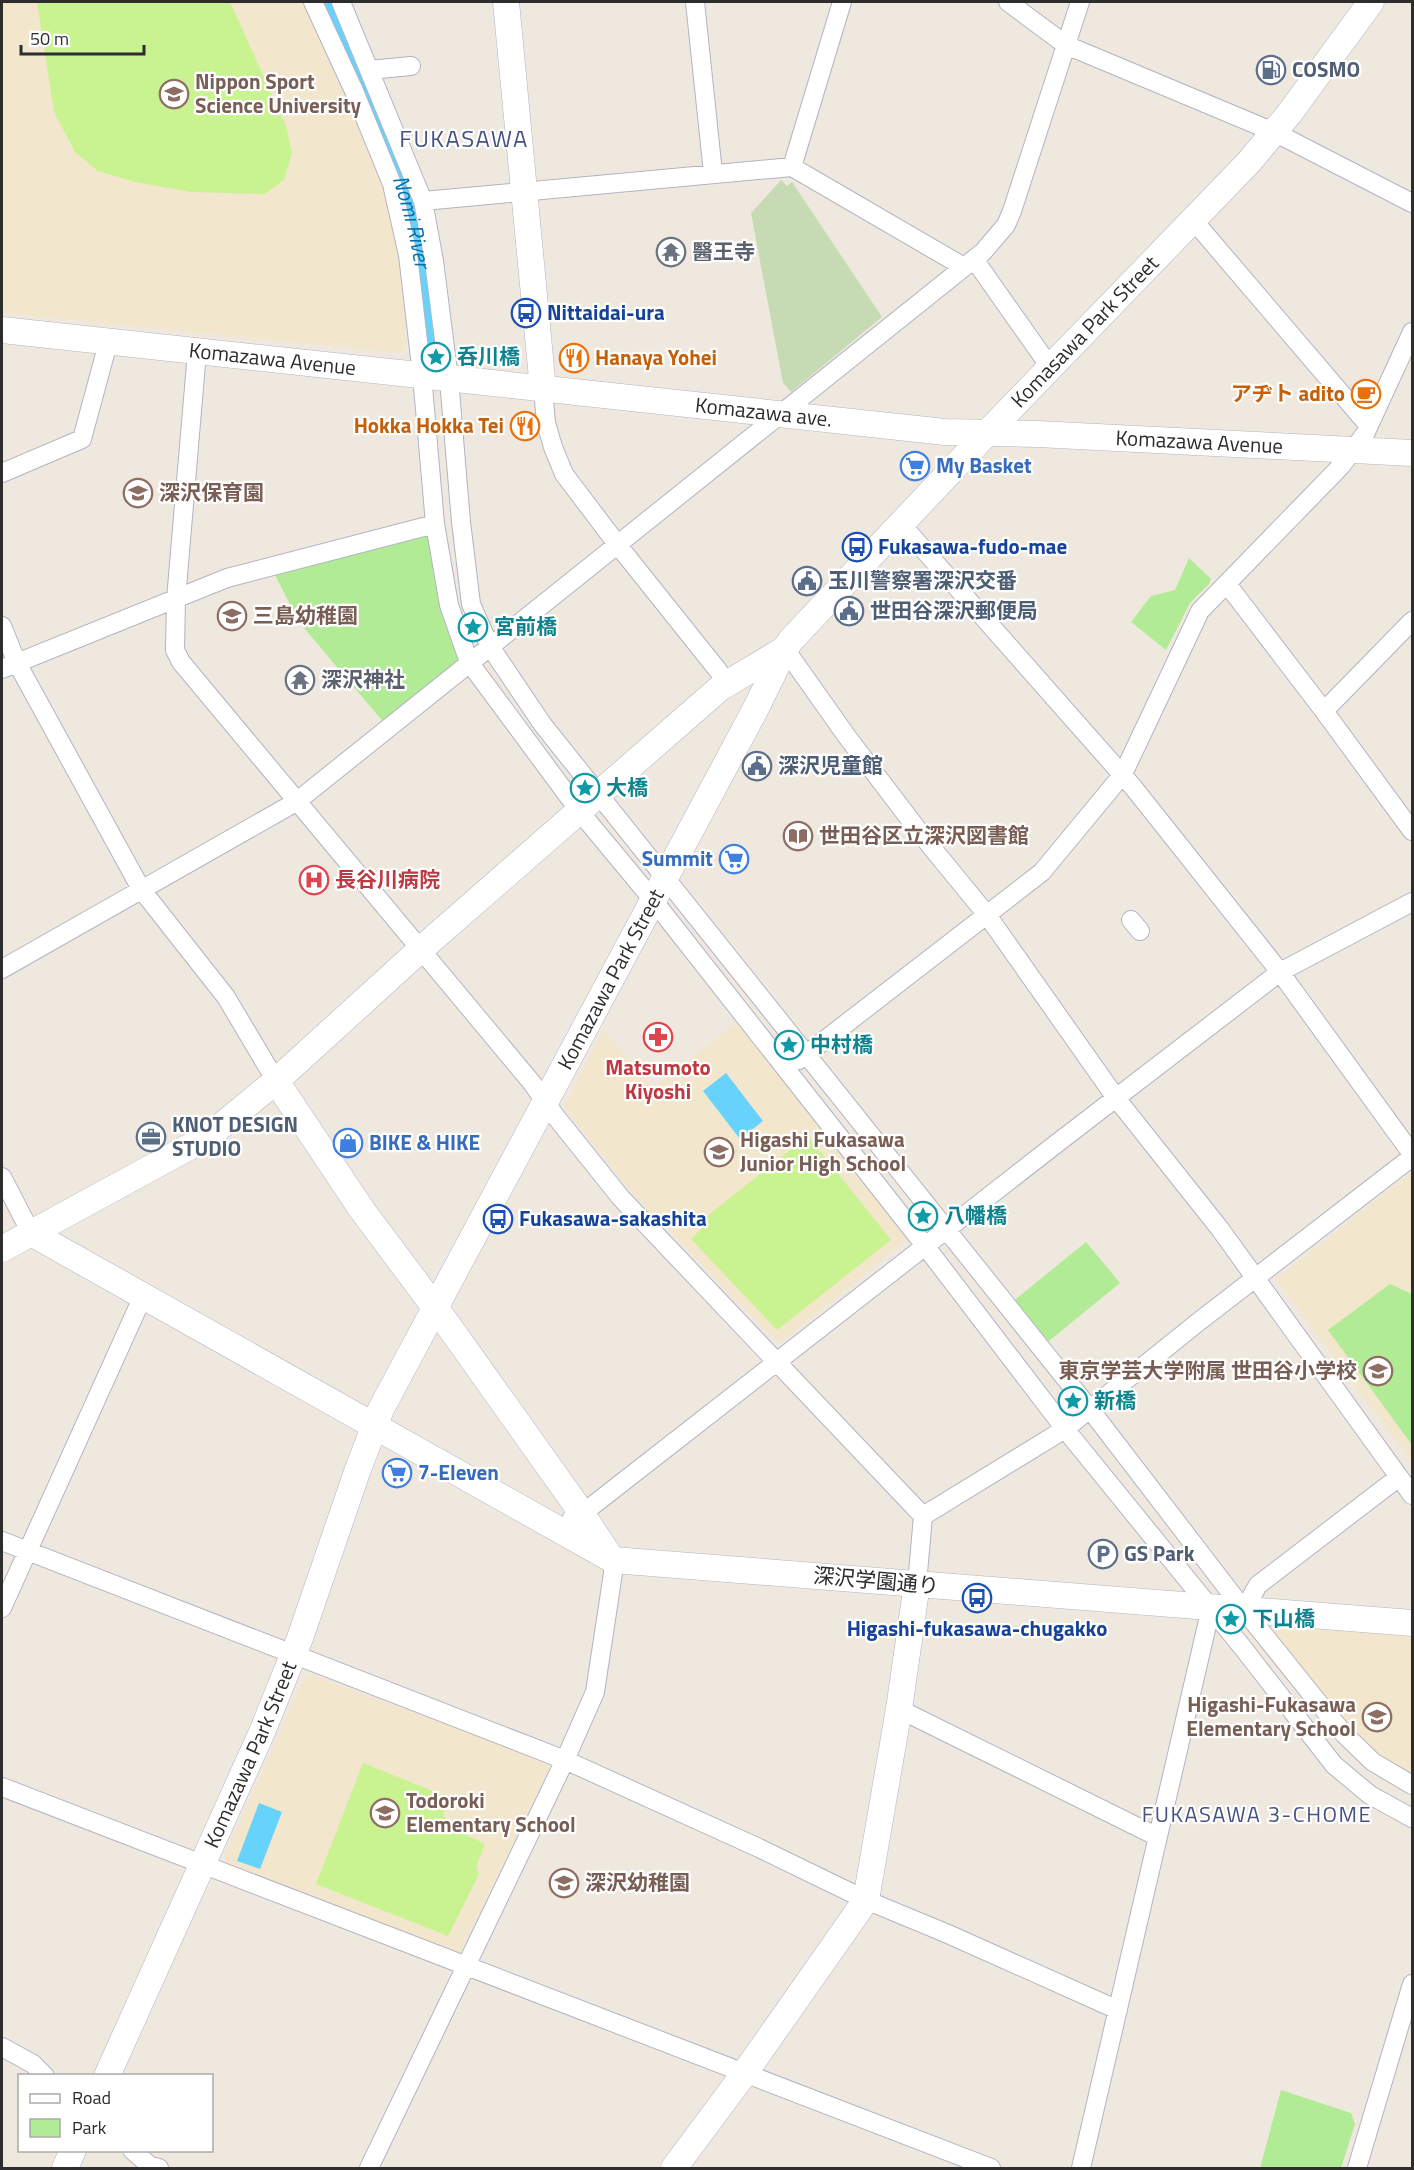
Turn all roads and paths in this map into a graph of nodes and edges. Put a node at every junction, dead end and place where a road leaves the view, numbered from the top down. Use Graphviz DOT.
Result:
graph roads {
  1 [pos="313,2"];
  2 [pos="341,2"];
  3 [pos="506,2"];
  4 [pos="695,2"];
  5 [pos="842,2"];
  6 [pos="1008,2"];
  7 [pos="1080,2"];
  8 [pos="1371,2"];
  9 [pos="1066,45"];
  10 [pos="411,66"];
  11 [pos="369,70"];
  12 [pos="1274,132"];
  13 [pos="792,167"];
  14 [pos="713,173"];
  15 [pos="524,191"];
  16 [pos="423,201"];
  17 [pos="1413,203"];
  18 [pos="1194,220"];
  19 [pos="969,263"];
  20 [pos="2,330"];
  21 [pos="1413,332"];
  22 [pos="108,343"];
  23 [pos="197,352"];
  24 [pos="1050,367"];
  25 [pos="422,375"];
  26 [pos="449,379"];
  27 [pos="543,389"];
  28 [pos="779,414"];
  29 [pos="1369,426"];
  30 [pos="986,434"];
  31 [pos="1352,451"];
  32 [pos="1413,453"];
  33 [pos="2,473"];
  34 [pos="435,525"];
  35 [pos="902,525"];
  36 [pos="617,544"];
  37 [pos="1227,584"];
  38 [pos="176,599"];
  39 [pos="1413,621"];
  40 [pos="2,626"];
  41 [pos="489,645"];
  42 [pos="784,649"];
  43 [pos="469,662"];
  44 [pos="9,666"];
  45 [pos="729,682"];
  46 [pos="1324,711"];
  47 [pos="1123,774"];
  48 [pos="600,795"];
  49 [pos="296,802"];
  50 [pos="580,812"];
  51 [pos="1413,831"];
  52 [pos="666,876"];
  53 [pos="141,889"];
  54 [pos="653,900"];
  55 [pos="1413,902"];
  56 [pos="987,915"];
  57 [pos="420,950"];
  58 [pos="2,969"];
  59 [pos="1280,972"];
  60 [pos="807,1054"];
  61 [pos="786,1070"];
  62 [pos="276,1081"];
  63 [pos="1116,1098"];
  64 [pos="545,1103"];
  65 [pos="1413,1156"];
  66 [pos="2,1177"];
  67 [pos="946,1230"];
  68 [pos="31,1233"];
  69 [pos="926,1247"];
  70 [pos="2,1249"];
  71 [pos="1256,1279"];
  72 [pos="143,1296"];
  73 [pos="435,1308"];
  74 [pos="779,1362"];
  75 [pos="1089,1408"];
  76 [pos="374,1425"];
  77 [pos="1065,1429"];
  78 [pos="1399,1477"];
  79 [pos="1413,1495"];
  80 [pos="582,1513"];
  81 [pos="923,1516"];
  82 [pos="554,1526"];
  83 [pos="2,1541"];
  84 [pos="28,1551"];
  85 [pos="613,1560"];
  86 [pos="917,1584"];
  87 [pos="2,1608"];
  88 [pos="1211,1608"];
  89 [pos="1244,1610"];
  90 [pos="1413,1623"];
  91 [pos="293,1654"];
  92 [pos="898,1709"];
  93 [pos="565,1760"];
  94 [pos="1413,1785"];
  95 [pos="2,1787"];
  96 [pos="1413,1818"];
  97 [pos="1158,1837"];
  98 [pos="202,1865"];
  99 [pos="866,1900"];
  100 [pos="465,1967"];
  101 [pos="1413,1984"];
  102 [pos="1118,2010"];
  103 [pos="1404,2018"];
  104 [pos="2,2047"];
  105 [pos="43,2074"];
  106 [pos="108,2074"];
  107 [pos="744,2074"];
  108 [pos="73,2152"];
  109 [pos="133,2152"];
  110 [pos="65,2169"];
  111 [pos="159,2169"];
  112 [pos="369,2169"];
  113 [pos="674,2169"];
  114 [pos="991,2169"];
  115 [pos="1081,2169"];
  116 [pos="1357,2169"];
  1 -- 25 [label="street"];
  2 -- 11 [label="street"];
  3 -- 15 [label="street"];
  4 -- 14 [label="street"];
  5 -- 13 [label="street"];
  6 -- 9 [label="street"];
  7 -- 9 [label="street"];
  8 -- 12 [label="street, Komasawa Park Street"];
  9 -- 12 [label="street"];
  9 -- 19 [label="street"];
  10 -- 11 [label="street"];
  11 -- 16 [label="street"];
  12 -- 17 [label="street"];
  12 -- 18 [label="street, Komasawa Park Street"];
  13 -- 14 [label="street"];
  13 -- 19 [label="street"];
  14 -- 15 [label="street"];
  15 -- 16 [label="street"];
  15 -- 27 [label="street"];
  16 -- 26 [label="street"];
  18 -- 24 [label="street, Komasawa Park Street"];
  18 -- 29 [label="street"];
  19 -- 24 [label="street"];
  19 -- 28 [label="street"];
  20 -- 22 [label="street, Komazawa Avenue"];
  21 -- 29 [label="street"];
  22 -- 23 [label="street, Komazawa Avenue"];
  22 -- 33 [label="street"];
  23 -- 25 [label="street, Komazawa Avenue"];
  23 -- 38 [label="street"];
  24 -- 30 [label="street, Komasawa Park Street"];
  25 -- 26 [label="street, Komazawa Avenue"];
  25 -- 34 [label="street"];
  26 -- 27 [label="street, Komazawa Avenue"];
  26 -- 41 [label="street"];
  27 -- 28 [label="street, Komazawa ave."];
  27 -- 36 [label="street"];
  28 -- 30 [label="street, Komazawa ave."];
  28 -- 36 [label="street"];
  29 -- 31 [label="street"];
  30 -- 31 [label="street, Komazawa Avenue"];
  30 -- 35 [label="street, Komasawa Park Street"];
  31 -- 32 [label="street, Komazawa Avenue"];
  31 -- 37 [label="street"];
  34 -- 38 [label="street"];
  34 -- 43 [label="street"];
  35 -- 42 [label="street, Komasawa Park Street"];
  35 -- 47 [label="street"];
  36 -- 41 [label="street"];
  36 -- 45 [label="street"];
  37 -- 46 [label="street"];
  37 -- 47 [label="street"];
  38 -- 44 [label="street"];
  38 -- 49 [label="street"];
  39 -- 46 [label="street"];
  40 -- 44 [label="street"];
  41 -- 43 [label="street"];
  41 -- 48 [label="street"];
  42 -- 45 [label="street"];
  42 -- 52 [label="street, Komazawa Park Street"];
  42 -- 56 [label="street"];
  43 -- 49 [label="street"];
  43 -- 50 [label="street"];
  44 -- 53 [label="street"];
  45 -- 48 [label="street"];
  46 -- 51 [label="street"];
  47 -- 56 [label="street"];
  47 -- 59 [label="street"];
  48 -- 50 [label="street"];
  48 -- 52 [label="street"];
  49 -- 53 [label="street"];
  49 -- 57 [label="street"];
  50 -- 54 [label="street"];
  50 -- 57 [label="street"];
  52 -- 54 [label="street, Komazawa Park Street"];
  52 -- 60 [label="street"];
  53 -- 58 [label="street"];
  53 -- 62 [label="street"];
  54 -- 61 [label="street"];
  54 -- 64 [label="street, Komazawa Park Street"];
  55 -- 59 [label="street"];
  56 -- 60 [label="street"];
  56 -- 63 [label="street"];
  57 -- 62 [label="street"];
  57 -- 64 [label="street"];
  59 -- 63 [label="street"];
  59 -- 65 [label="street"];
  60 -- 61 [label="street"];
  60 -- 67 [label="street"];
  61 -- 69 [label="street"];
  62 -- 68 [label="street"];
  62 -- 73 [label="street"];
  63 -- 67 [label="street"];
  63 -- 71 [label="street"];
  64 -- 73 [label="street, Komazawa Park Street"];
  64 -- 74 [label="street"];
  65 -- 71 [label="street"];
  66 -- 68 [label="street"];
  67 -- 69 [label="street"];
  67 -- 75 [label="street"];
  68 -- 70 [label="street"];
  68 -- 72 [label="street, 深沢学園通り"];
  69 -- 74 [label="street"];
  69 -- 77 [label="street"];
  71 -- 75 [label="street"];
  71 -- 78 [label="street"];
  72 -- 76 [label="street, 深沢学園通り"];
  72 -- 84 [label="street"];
  73 -- 76 [label="street, Komazawa Park Street"];
  73 -- 80 [label="street"];
  74 -- 80 [label="street"];
  74 -- 81 [label="street"];
  75 -- 77 [label="street"];
  75 -- 89 [label="street"];
  76 -- 82 [label="street, 深沢学園通り"];
  76 -- 91 [label="street, Komazawa Park Street"];
  77 -- 81 [label="street"];
  77 -- 88 [label="street"];
  78 -- 79 [label="street"];
  78 -- 89 [label="street"];
  80 -- 82 [label="street"];
  80 -- 85 [label="street"];
  81 -- 86 [label="street"];
  82 -- 85 [label="street, 深沢学園通り"];
  83 -- 84 [label="street"];
  84 -- 87 [label="street"];
  84 -- 91 [label="street"];
  85 -- 86 [label="street, 深沢学園通り"];
  85 -- 93 [label="street"];
  86 -- 88 [label="street, 深沢学園通り"];
  86 -- 92 [label="street"];
  88 -- 89 [label="street, 深沢学園通り"];
  88 -- 96 [label="street"];
  88 -- 97 [label="street"];
  89 -- 90 [label="street, 深沢学園通り"];
  89 -- 94 [label="street"];
  91 -- 93 [label="street"];
  91 -- 98 [label="street, Komazawa Park Street"];
  92 -- 97 [label="street"];
  92 -- 99 [label="street"];
  93 -- 99 [label="street"];
  93 -- 100 [label="street"];
  95 -- 98 [label="street"];
  97 -- 102 [label="street"];
  98 -- 100 [label="street"];
  98 -- 106 [label="street, Komazawa Park Street"];
  99 -- 102 [label="street"];
  99 -- 107 [label="street"];
  100 -- 107 [label="street"];
  100 -- 112 [label="street"];
  101 -- 103 [label="street"];
  102 -- 115 [label="street"];
  103 -- 116 [label="street"];
  104 -- 105 [label="street"];
  107 -- 113 [label="street"];
  107 -- 114 [label="street"];
  108 -- 110 [label="street"];
  109 -- 111 [label="street"];
}
